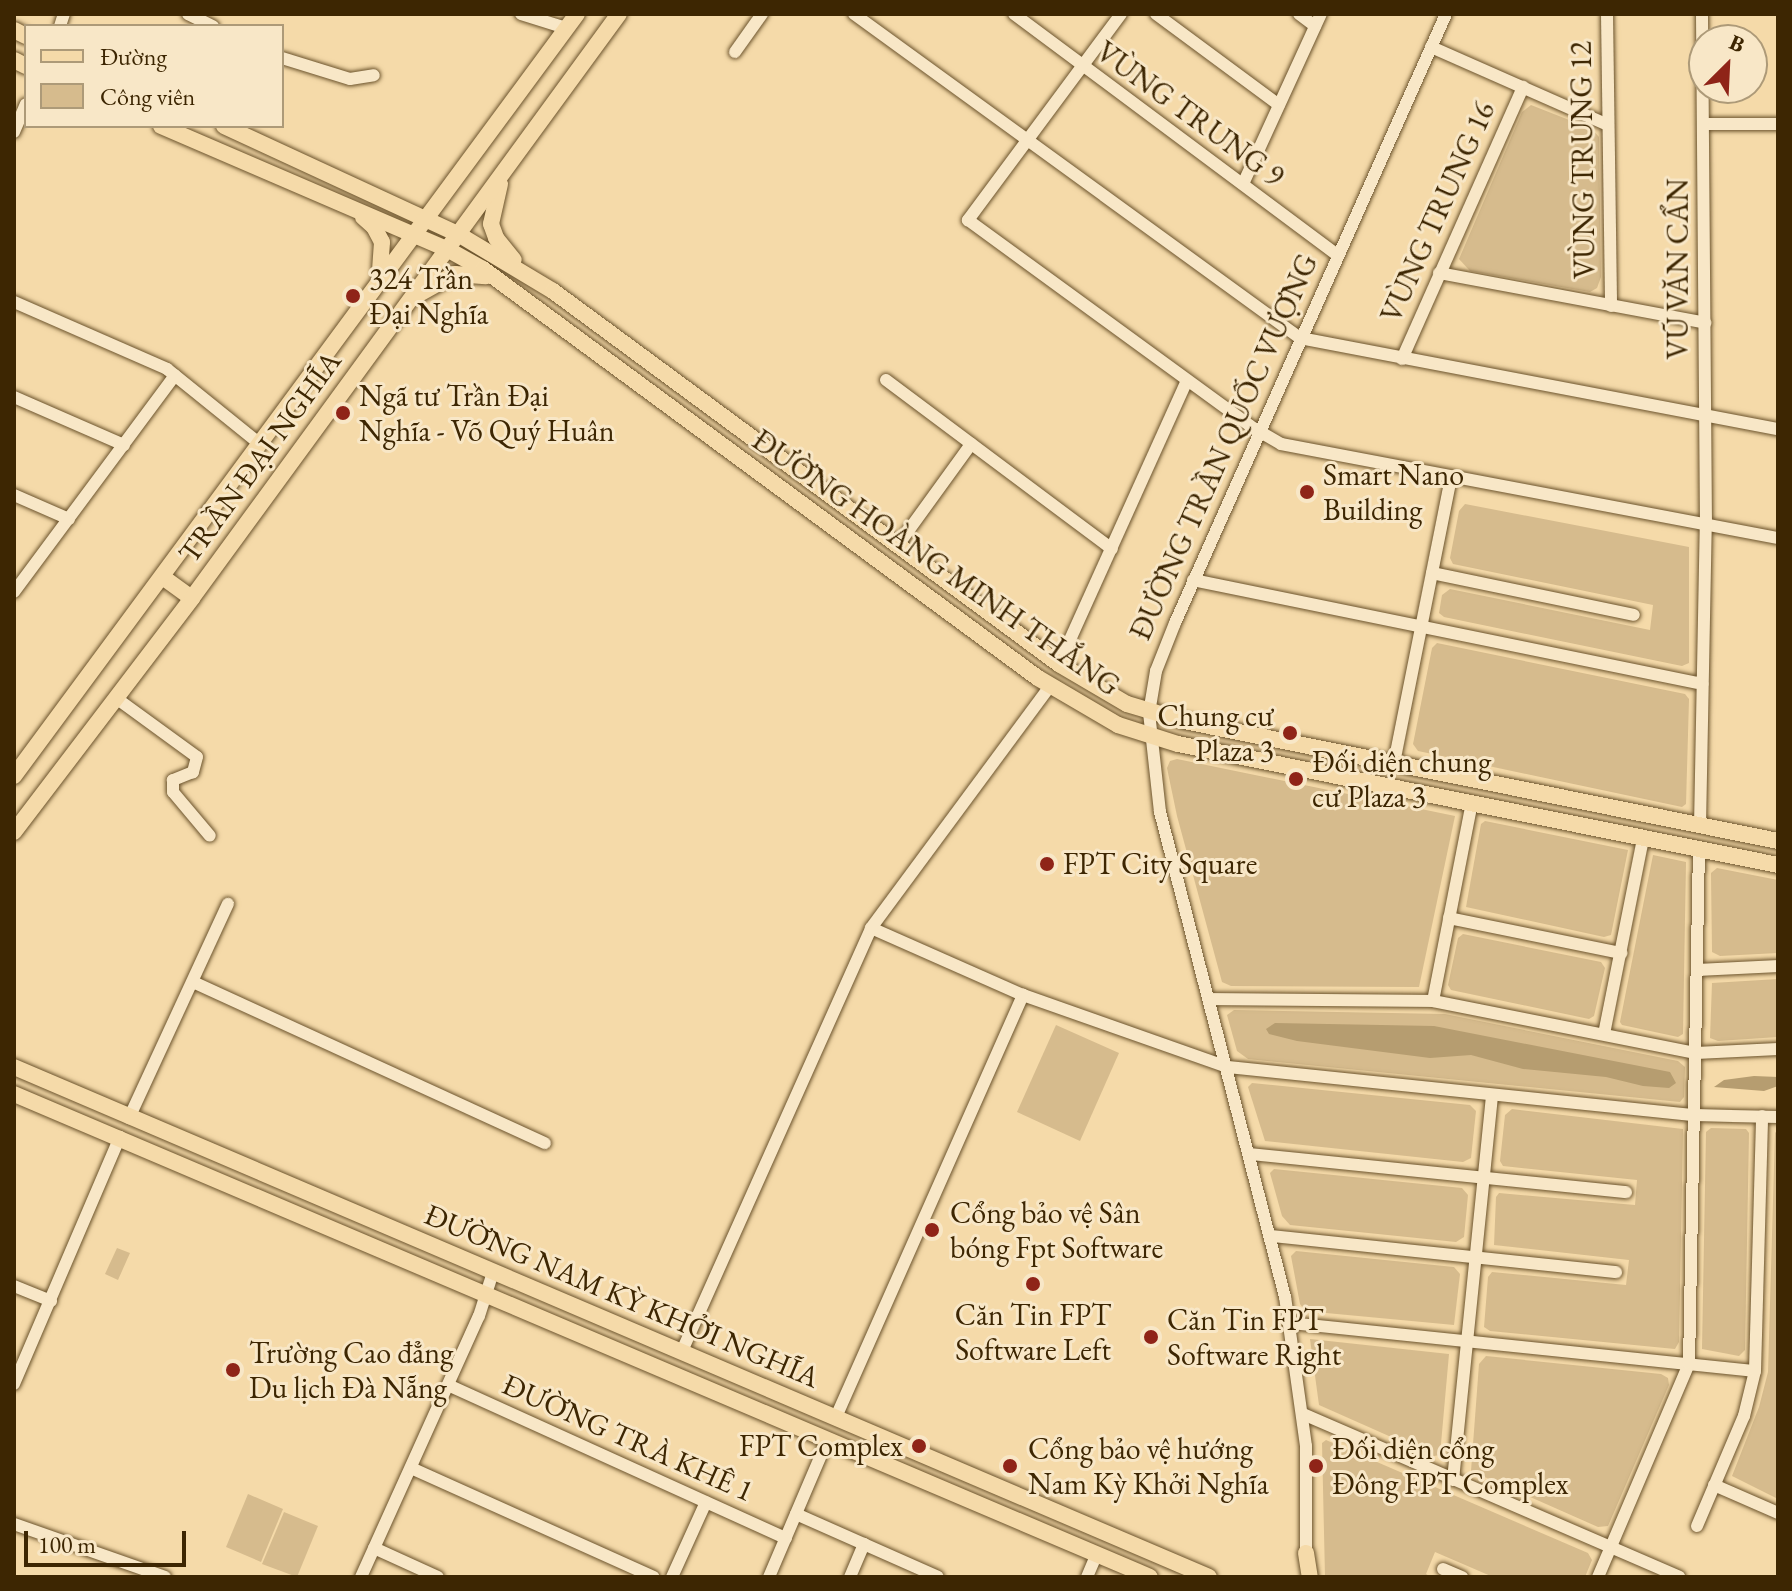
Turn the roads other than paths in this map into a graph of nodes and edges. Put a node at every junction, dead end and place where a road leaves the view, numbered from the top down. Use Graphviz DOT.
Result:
graph roads {
  1 [pos="188,14"];
  2 [pos="521,14"];
  3 [pos="577,14"];
  4 [pos="619,14"];
  5 [pos="762,14"];
  6 [pos="854,14"];
  7 [pos="1121,14"];
  8 [pos="1156,14"];
  9 [pos="1299,14"];
  10 [pos="1446,14"];
  11 [pos="1607,14"];
  12 [pos="1702,14"];
  13 [pos="1013,16"];
  14 [pos="1318,20"];
  15 [pos="209,24"];
  16 [pos="566,28"];
  17 [pos="1431,47"];
  18 [pos="735,52"];
  19 [pos="284,59"];
  20 [pos="1082,67"];
  21 [pos="374,75"];
  22 [pos="1523,87"];
  23 [pos="1279,105"];
  24 [pos="24,109"];
  25 [pos="1703,124"];
  26 [pos="1778,124"];
  27 [pos="1608,125"];
  28 [pos="166,128"];
  29 [pos="228,128"];
  30 [pos="14,132"];
  31 [pos="1029,143"];
  32 [pos="511,161"];
  33 [pos="1243,184"];
  34 [pos="351,209"];
  35 [pos="425,218"];
  36 [pos="413,234"];
  37 [pos="458,234"];
  38 [pos="447,249"];
  39 [pos="1337,255"];
  40 [pos="1439,273"];
  41 [pos="504,284"];
  42 [pos="375,286"];
  43 [pos="553,291"];
  44 [pos="14,302"];
  45 [pos="408,302"];
  46 [pos="1611,306"];
  47 [pos="1705,323"];
  48 [pos="1300,338"];
  49 [pos="1402,359"];
  50 [pos="175,375"];
  51 [pos="886,380"];
  52 [pos="1187,381"];
  53 [pos="14,397"];
  54 [pos="1705,416"];
  55 [pos="1778,429"];
  56 [pos="1259,432"];
  57 [pos="260,444"];
  58 [pos="971,444"];
  59 [pos="124,445"];
  60 [pos="1451,477"];
  61 [pos="14,495"];
  62 [pos="69,519"];
  63 [pos="1706,525"];
  64 [pos="1778,538"];
  65 [pos="898,545"];
  66 [pos="1112,549"];
  67 [pos="884,564"];
  68 [pos="1432,573"];
  69 [pos="164,578"];
  70 [pos="1193,580"];
  71 [pos="14,592"];
  72 [pos="192,598"];
  73 [pos="1634,615"];
  74 [pos="1422,626"];
  75 [pos="1059,664"];
  76 [pos="1703,684"];
  77 [pos="1050,686"];
  78 [pos="116,698"];
  79 [pos="1149,713"];
  80 [pos="1149,737"];
  81 [pos="1394,763"];
  82 [pos="14,776"];
  83 [pos="1390,786"];
  84 [pos="1472,803"];
  85 [pos="1700,826"];
  86 [pos="14,832"];
  87 [pos="210,836"];
  88 [pos="1643,838"];
  89 [pos="1778,841"];
  90 [pos="1699,849"];
  91 [pos="1778,865"];
  92 [pos="228,904"];
  93 [pos="1449,918"];
  94 [pos="871,928"];
  95 [pos="1621,953"];
  96 [pos="1778,966"];
  97 [pos="1698,970"];
  98 [pos="193,982"];
  99 [pos="1023,995"];
  100 [pos="1210,999"];
  101 [pos="1433,1001"];
  102 [pos="1604,1034"];
  103 [pos="1778,1049"];
  104 [pos="1696,1053"];
  105 [pos="14,1067"];
  106 [pos="1228,1067"];
  107 [pos="14,1094"];
  108 [pos="1492,1095"];
  109 [pos="1695,1115"];
  110 [pos="1762,1116"];
  111 [pos="1778,1117"];
  112 [pos="129,1118"];
  113 [pos="120,1137"];
  114 [pos="545,1143"];
  115 [pos="1250,1154"];
  116 [pos="1484,1177"];
  117 [pos="1626,1192"];
  118 [pos="1272,1236"];
  119 [pos="1476,1257"];
  120 [pos="493,1272"];
  121 [pos="1616,1272"];
  122 [pos="14,1286"];
  123 [pos="485,1293"];
  124 [pos="51,1301"];
  125 [pos="1290,1323"];
  126 [pos="1467,1341"];
  127 [pos="682,1351"];
  128 [pos="1689,1364"];
  129 [pos="1755,1371"];
  130 [pos="14,1384"];
  131 [pos="448,1385"];
  132 [pos="1303,1414"];
  133 [pos="836,1417"];
  134 [pos="828,1439"];
  135 [pos="411,1468"];
  136 [pos="1453,1480"];
  137 [pos="1714,1485"];
  138 [pos="706,1502"];
  139 [pos="1778,1513"];
  140 [pos="796,1514"];
  141 [pos="14,1524"];
  142 [pos="1697,1526"];
  143 [pos="786,1538"];
  144 [pos="864,1544"];
  145 [pos="374,1548"];
  146 [pos="1611,1548"];
  147 [pos="1306,1553"];
  148 [pos="1097,1554"];
  149 [pos="1443,1569"];
  150 [pos="165,1577"];
  151 [pos="361,1577"];
  152 [pos="438,1577"];
  153 [pos="654,1577"];
  154 [pos="672,1577"];
  155 [pos="769,1577"];
  156 [pos="850,1577"];
  157 [pos="938,1577"];
  158 [pos="1087,1577"];
  159 [pos="1150,1577"];
  160 [pos="1209,1577"];
  161 [pos="1307,1577"];
  162 [pos="1462,1577"];
  163 [pos="1598,1577"];
  164 [pos="1679,1577"];
  1 -- 15 [label="street"];
  2 -- 16 [label="street"];
  3 -- 16 [label="main road"];
  4 -- 32 [label="main road, TRẦN ĐẠI NGHĨA"];
  5 -- 18 [label="street"];
  6 -- 31 [label="street"];
  7 -- 20 [label="street"];
  8 -- 23 [label="street"];
  9 -- 14 [label="street"];
  10 -- 17 [label="street, ĐƯỜNG TRẦN QUỐC VƯỢNG"];
  11 -- 27 [label="street, VÙNG TRUNG 12"];
  12 -- 25 [label="street, VŨ VĂN CẨN"];
  13 -- 20 [label="street, VÙNG TRUNG 9"];
  14 -- 23 [label="street"];
  16 -- 35 [label="main road"];
  17 -- 22 [label="street"];
  17 -- 39 [label="street, ĐƯỜNG TRẦN QUỐC VƯỢNG"];
  19 -- 21 [label="street"];
  20 -- 31 [label="street"];
  20 -- 33 [label="street, VÙNG TRUNG 9"];
  22 -- 27 [label="street"];
  22 -- 40 [label="street, VÙNG TRUNG 16"];
  23 -- 33 [label="street"];
  24 -- 30 [label="street"];
  25 -- 26 [label="street"];
  25 -- 47 [label="street, VŨ VĂN CẨN"];
  27 -- 46 [label="street, VÙNG TRUNG 12"];
  28 -- 34 [label="main road, ĐƯỜNG HOÀNG MINH THẮNG"];
  29 -- 35 [label="main road, ĐƯỜNG HOÀNG MINH THẮNG"];
  31 -- 48 [label="street"];
  31 -- 52 [label="street"];
  32 -- 37 [label="main road, TRẦN ĐẠI NGHĨA"];
  32 -- 43 [label="main road"];
  33 -- 39 [label="street, VÙNG TRUNG 9"];
  34 -- 36 [label="main road, ĐƯỜNG HOÀNG MINH THẮNG"];
  34 -- 42 [label="main road"];
  35 -- 36 [label="main road"];
  35 -- 37 [label="main road, ĐƯỜNG HOÀNG MINH THẮNG"];
  36 -- 38 [label="main road, ĐƯỜNG HOÀNG MINH THẮNG"];
  36 -- 42 [label="main road"];
  37 -- 38 [label="main road, TRẦN ĐẠI NGHĨA"];
  37 -- 43 [label="main road, ĐƯỜNG HOÀNG MINH THẮNG"];
  38 -- 41 [label="main road, ĐƯỜNG HOÀNG MINH THẮNG"];
  38 -- 45 [label="main road, TRẦN ĐẠI NGHĨA"];
  39 -- 48 [label="street, ĐƯỜNG TRẦN QUỐC VƯỢNG"];
  40 -- 46 [label="street"];
  40 -- 49 [label="street, VÙNG TRUNG 16"];
  41 -- 45 [label="main road"];
  41 -- 67 [label="main road, ĐƯỜNG HOÀNG MINH THẮNG"];
  42 -- 57 [label="main road"];
  43 -- 65 [label="main road, ĐƯỜNG HOÀNG MINH THẮNG"];
  44 -- 50 [label="street"];
  45 -- 72 [label="main road, TRẦN ĐẠI NGHĨA"];
  46 -- 47 [label="street"];
  47 -- 54 [label="street, VŨ VĂN CẨN"];
  48 -- 49 [label="street"];
  48 -- 56 [label="street, ĐƯỜNG TRẦN QUỐC VƯỢNG"];
  49 -- 54 [label="street"];
  50 -- 57 [label="street"];
  50 -- 59 [label="street"];
  51 -- 58 [label="street"];
  52 -- 56 [label="street"];
  52 -- 66 [label="street"];
  53 -- 59 [label="street"];
  54 -- 55 [label="street"];
  54 -- 63 [label="street, VŨ VĂN CẨN"];
  56 -- 60 [label="street"];
  56 -- 70 [label="street, ĐƯỜNG TRẦN QUỐC VƯỢNG"];
  57 -- 69 [label="main road"];
  58 -- 65 [label="street"];
  58 -- 66 [label="street"];
  59 -- 62 [label="street"];
  60 -- 63 [label="street"];
  60 -- 68 [label="street"];
  61 -- 62 [label="street"];
  62 -- 71 [label="street"];
  63 -- 64 [label="street"];
  63 -- 76 [label="street, VŨ VĂN CẨN"];
  65 -- 67 [label="main road"];
  65 -- 75 [label="main road, ĐƯỜNG HOÀNG MINH THẮNG"];
  66 -- 75 [label="street"];
  67 -- 77 [label="main road, ĐƯỜNG HOÀNG MINH THẮNG"];
  68 -- 73 [label="street"];
  68 -- 74 [label="street"];
  69 -- 72 [label="main road"];
  69 -- 82 [label="main road"];
  70 -- 74 [label="street"];
  70 -- 79 [label="street, ĐƯỜNG TRẦN QUỐC VƯỢNG"];
  72 -- 78 [label="main road, TRẦN ĐẠI NGHĨA"];
  74 -- 76 [label="street"];
  74 -- 81 [label="street"];
  75 -- 79 [label="main road, ĐƯỜNG HOÀNG MINH THẮNG"];
  76 -- 85 [label="street, VŨ VĂN CẨN"];
  77 -- 80 [label="main road, ĐƯỜNG HOÀNG MINH THẮNG"];
  77 -- 94 [label="street"];
  78 -- 86 [label="main road, TRẦN ĐẠI NGHĨA"];
  78 -- 87 [label="street"];
  79 -- 80 [label="street, ĐƯỜNG TRẦN QUỐC VƯỢNG"];
  79 -- 81 [label="main road, ĐƯỜNG HOÀNG MINH THẮNG"];
  80 -- 83 [label="main road, ĐƯỜNG HOÀNG MINH THẮNG"];
  80 -- 100 [label="street, ĐƯỜNG TRẦN QUỐC VƯỢNG"];
  81 -- 83 [label="main road"];
  81 -- 85 [label="main road, ĐƯỜNG HOÀNG MINH THẮNG"];
  83 -- 84 [label="main road, ĐƯỜNG HOÀNG MINH THẮNG"];
  84 -- 88 [label="main road, ĐƯỜNG HOÀNG MINH THẮNG"];
  84 -- 93 [label="street"];
  85 -- 89 [label="main road, ĐƯỜNG HOÀNG MINH THẮNG"];
  85 -- 90 [label="main road"];
  88 -- 90 [label="main road, ĐƯỜNG HOÀNG MINH THẮNG"];
  88 -- 95 [label="street"];
  90 -- 91 [label="main road, ĐƯỜNG HOÀNG MINH THẮNG"];
  90 -- 97 [label="street"];
  92 -- 98 [label="street"];
  93 -- 95 [label="street"];
  93 -- 101 [label="street"];
  94 -- 99 [label="street"];
  94 -- 127 [label="street"];
  95 -- 102 [label="street"];
  96 -- 97 [label="street"];
  97 -- 104 [label="street"];
  98 -- 112 [label="street"];
  98 -- 114 [label="street"];
  99 -- 106 [label="street"];
  99 -- 133 [label="street"];
  100 -- 101 [label="street"];
  100 -- 106 [label="street, ĐƯỜNG TRẦN QUỐC VƯỢNG"];
  101 -- 102 [label="street"];
  102 -- 104 [label="street"];
  103 -- 104 [label="street"];
  104 -- 109 [label="street"];
  105 -- 112 [label="main road, ĐƯỜNG NAM KỲ KHỞI NGHĨA"];
  106 -- 108 [label="street"];
  106 -- 115 [label="street, ĐƯỜNG TRẦN QUỐC VƯỢNG"];
  107 -- 113 [label="main road"];
  108 -- 109 [label="street"];
  108 -- 116 [label="street"];
  109 -- 110 [label="street"];
  109 -- 128 [label="street"];
  110 -- 111 [label="street"];
  110 -- 129 [label="street"];
  112 -- 113 [label="main road"];
  112 -- 120 [label="main road, ĐƯỜNG NAM KỲ KHỞI NGHĨA"];
  113 -- 123 [label="main road"];
  113 -- 124 [label="street"];
  115 -- 116 [label="street"];
  115 -- 118 [label="street, ĐƯỜNG TRẦN QUỐC VƯỢNG"];
  116 -- 117 [label="street"];
  116 -- 119 [label="street"];
  118 -- 119 [label="street"];
  118 -- 125 [label="street, ĐƯỜNG TRẦN QUỐC VƯỢNG"];
  119 -- 121 [label="street"];
  119 -- 126 [label="street"];
  120 -- 123 [label="street"];
  120 -- 127 [label="main road, ĐƯỜNG NAM KỲ KHỞI NGHĨA"];
  122 -- 124 [label="street"];
  123 -- 131 [label="street"];
  123 -- 134 [label="main road"];
  124 -- 130 [label="street"];
  125 -- 126 [label="street"];
  125 -- 132 [label="street, ĐƯỜNG TRẦN QUỐC VƯỢNG"];
  126 -- 128 [label="street"];
  126 -- 136 [label="street"];
  127 -- 133 [label="main road, ĐƯỜNG NAM KỲ KHỞI NGHĨA"];
  128 -- 129 [label="street"];
  128 -- 146 [label="street"];
  129 -- 137 [label="street"];
  131 -- 135 [label="street"];
  131 -- 138 [label="street, ĐƯỜNG TRÀ KHÊ 1"];
  132 -- 136 [label="street"];
  132 -- 147 [label="street, ĐƯỜNG TRẦN QUỐC VƯỢNG"];
  133 -- 160 [label="main road, ĐƯỜNG NAM KỲ KHỞI NGHĨA"];
  134 -- 140 [label="street"];
  134 -- 148 [label="main road"];
  135 -- 145 [label="street"];
  135 -- 153 [label="street"];
  136 -- 146 [label="street"];
  137 -- 139 [label="street"];
  137 -- 142 [label="street"];
  138 -- 143 [label="street, ĐƯỜNG TRÀ KHÊ 1"];
  138 -- 154 [label="street"];
  140 -- 143 [label="street"];
  140 -- 144 [label="street"];
  141 -- 150 [label="street"];
  143 -- 155 [label="street"];
  144 -- 156 [label="street"];
  144 -- 157 [label="street"];
  145 -- 151 [label="street"];
  145 -- 152 [label="street"];
  146 -- 163 [label="street"];
  146 -- 164 [label="street"];
  147 -- 161 [label="main road"];
  148 -- 158 [label="street"];
  148 -- 159 [label="main road"];
  149 -- 162 [label="street"];
}
